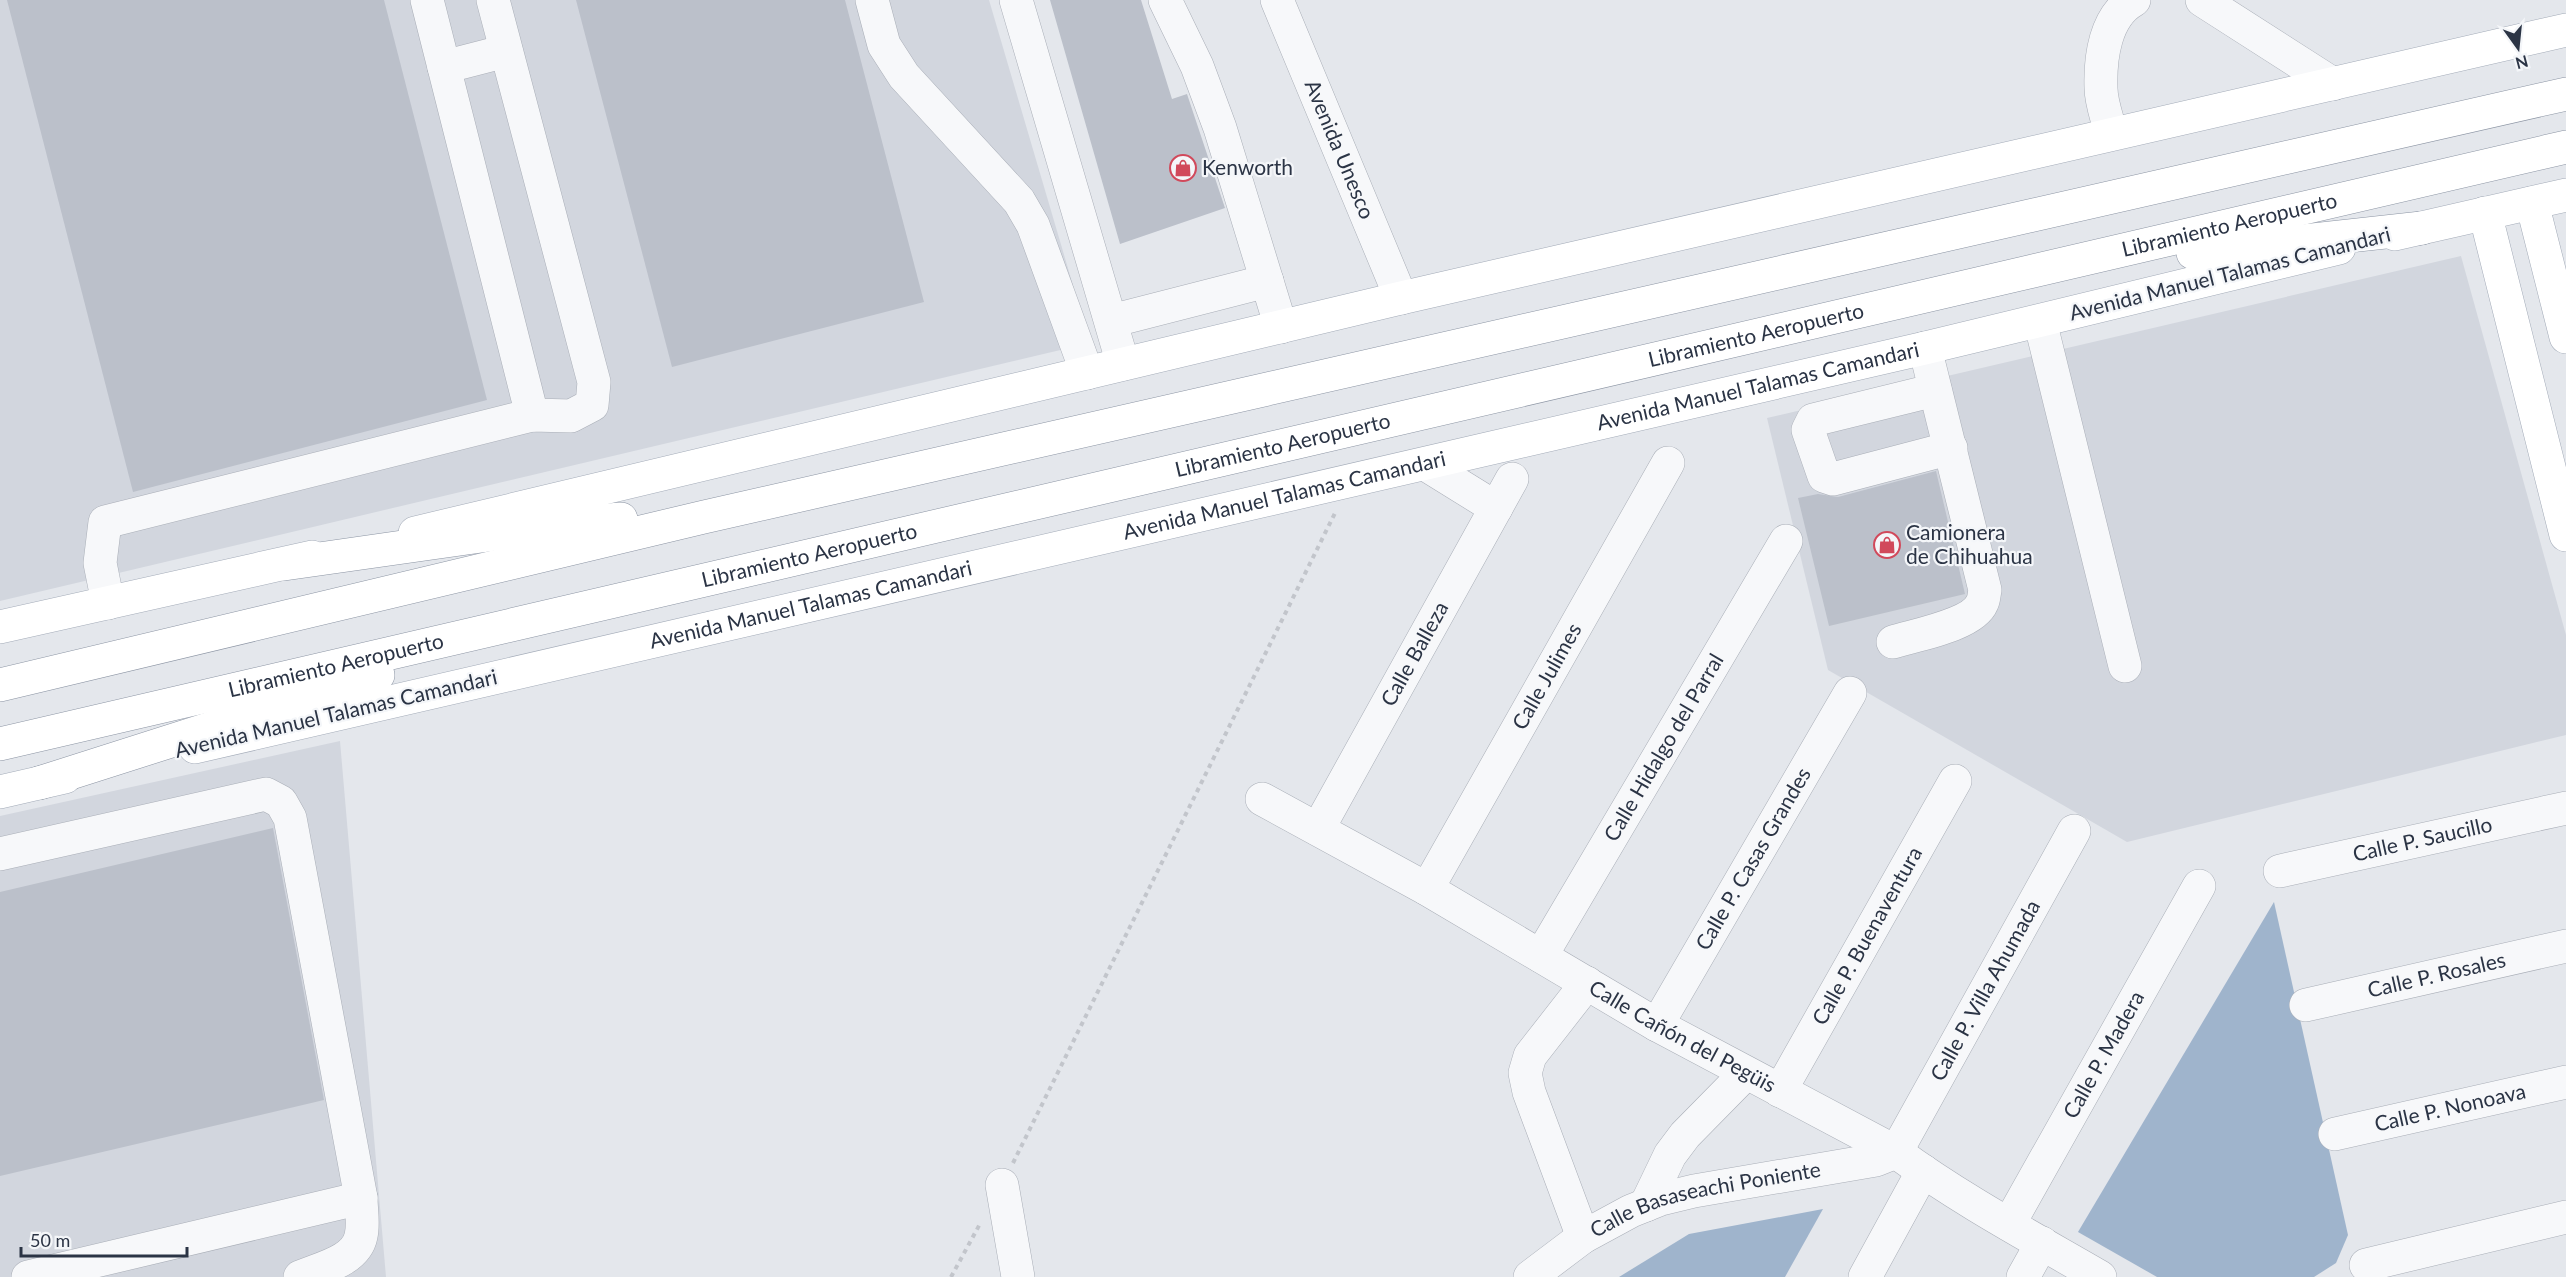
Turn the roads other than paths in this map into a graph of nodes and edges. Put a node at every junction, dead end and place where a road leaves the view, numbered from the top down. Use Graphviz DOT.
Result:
graph roads {
  1 [pos="427,0"];
  2 [pos="493,0"];
  3 [pos="872,0"];
  4 [pos="1016,0"];
  5 [pos="1166,0"];
  6 [pos="1277,0"];
  7 [pos="2134,0"];
  8 [pos="2202,0"];
  9 [pos="2566,30"];
  10 [pos="506,51"];
  11 [pos="444,67"];
  12 [pos="2333,84"];
  13 [pos="2566,94"];
  14 [pos="2111,134"];
  15 [pos="2566,147"];
  16 [pos="2566,195"];
  17 [pos="2532,203"];
  18 [pos="2485,213"];
  19 [pos="2422,228"];
  20 [pos="2048,268"];
  21 [pos="1267,281"];
  22 [pos="1401,298"];
  23 [pos="1111,321"];
  24 [pos="2040,321"];
  25 [pos="1281,327"];
  26 [pos="2566,337"];
  27 [pos="1925,348"];
  28 [pos="1123,364"];
  29 [pos="1087,373"];
  30 [pos="1935,390"];
  31 [pos="532,415"];
  32 [pos="1951,448"];
  33 [pos="1668,463"];
  34 [pos="1425,464"];
  35 [pos="1512,479"];
  36 [pos="1496,507"];
  37 [pos="704,517"];
  38 [pos="2564,520"];
  39 [pos="1786,541"];
  40 [pos="284,564"];
  41 [pos="108,603"];
  42 [pos="537,618"];
  43 [pos="0,627"];
  44 [pos="1893,642"];
  45 [pos="2125,666"];
  46 [pos="0,685"];
  47 [pos="1850,693"];
  48 [pos="0,744"];
  49 [pos="1955,781"];
  50 [pos="39,783"];
  51 [pos="0,792"];
  52 [pos="1262,799"];
  53 [pos="2566,808"];
  54 [pos="1318,829"];
  55 [pos="2074,831"];
  56 [pos="0,854"];
  57 [pos="2280,872"];
  58 [pos="2199,886"];
  59 [pos="1427,889"];
  60 [pos="2566,946"];
  61 [pos="1540,956"];
  62 [pos="1587,983"];
  63 [pos="2306,1005"];
  64 [pos="1657,1024"];
  65 [pos="1746,1073"];
  66 [pos="2566,1082"];
  67 [pos="1780,1091"];
  68 [pos="2335,1134"];
  69 [pos="1896,1152"];
  70 [pos="1923,1171"];
  71 [pos="1002,1185"];
  72 [pos="361,1198"];
  73 [pos="1647,1205"];
  74 [pos="2566,1217"];
  75 [pos="2009,1224"];
  76 [pos="1583,1237"];
  77 [pos="2042,1243"];
  78 [pos="2366,1265"];
  79 [pos="28,1277"];
  80 [pos="300,1277"];
  81 [pos="1018,1277"];
  82 [pos="1530,1277"];
  83 [pos="1865,1277"];
  84 [pos="2023,1277"];
  85 [pos="2100,1277"];
  1 -- 11 [label="street"];
  2 -- 10 [label="street"];
  3 -- 29 [label="street"];
  4 -- 23 [label="street"];
  5 -- 21 [label="street"];
  6 -- 22 [label="street, Avenida Unesco"];
  7 -- 14 [label="street"];
  8 -- 12 [label="street"];
  9 -- 12 [label="main road"];
  10 -- 11 [label="street"];
  10 -- 31 [label="street"];
  11 -- 31 [label="street"];
  12 -- 14 [label="main road"];
  13 -- 37 [label="main road"];
  14 -- 22 [label="main road"];
  15 -- 20 [label="main road, Libramiento Aeropuerto"];
  16 -- 17 [label="main road, Avenida Manuel Talamas Camandari"];
  17 -- 18 [label="main road, Avenida Manuel Talamas Camandari"];
  17 -- 26 [label="main road"];
  18 -- 19 [label="main road, Avenida Manuel Talamas Camandari"];
  18 -- 38 [label="main road"];
  19 -- 20 [label="main road"];
  19 -- 24 [label="main road, Avenida Manuel Talamas Camandari"];
  20 -- 42 [label="main road, Libramiento Aeropuerto"];
  21 -- 23 [label="street"];
  21 -- 25 [label="street"];
  22 -- 25 [label="main road"];
  23 -- 28 [label="street"];
  24 -- 27 [label="main road, Avenida Manuel Talamas Camandari"];
  24 -- 45 [label="street"];
  25 -- 28 [label="main road"];
  27 -- 30 [label="street"];
  27 -- 34 [label="main road, Avenida Manuel Talamas Camandari"];
  28 -- 29 [label="main road"];
  29 -- 40 [label="main road"];
  30 -- 32 [label="street"];
  30 -- 32 [label="street"];
  31 -- 41 [label="street"];
  32 -- 44 [label="street"];
  33 -- 59 [label="street, Calle Julimes"];
  34 -- 36 [label="street"];
  34 -- 50 [label="main road, Avenida Manuel Talamas Camandari"];
  35 -- 36 [label="street, Calle Balleza"];
  36 -- 54 [label="street, Calle Balleza"];
  37 -- 40 [label="main road"];
  37 -- 46 [label="main road"];
  39 -- 61 [label="street, Calle Hidalgo del Parral"];
  40 -- 41 [label="main road"];
  41 -- 43 [label="main road"];
  42 -- 48 [label="main road, Libramiento Aeropuerto"];
  42 -- 50 [label="main road"];
  47 -- 64 [label="street, Calle P. Casas Grandes"];
  49 -- 67 [label="street, Calle P. Buenaventura"];
  50 -- 51 [label="main road, Avenida Manuel Talamas Camandari"];
  52 -- 54 [label="street, Calle Cañón del Pegüis"];
  53 -- 57 [label="street, Calle P. Saucillo"];
  54 -- 59 [label="street, Calle Cañón del Pegüis"];
  55 -- 69 [label="street, Calle P. Villa Ahumada"];
  56 -- 72 [label="street"];
  58 -- 75 [label="street, Calle P. Madera"];
  59 -- 61 [label="street, Calle Cañón del Pegüis"];
  60 -- 63 [label="street, Calle P. Rosales"];
  61 -- 62 [label="street, Calle Cañón del Pegüis"];
  62 -- 64 [label="street, Calle Cañón del Pegüis"];
  62 -- 76 [label="street"];
  64 -- 65 [label="street, Calle Cañón del Pegüis"];
  65 -- 67 [label="street, Calle Cañón del Pegüis"];
  65 -- 73 [label="street"];
  66 -- 68 [label="street, Calle P. Nonoava"];
  67 -- 69 [label="street, Calle Cañón del Pegüis"];
  69 -- 70 [label="street, Calle Cañón del Pegüis"];
  69 -- 73 [label="street, Calle Basaseachi Poniente"];
  70 -- 75 [label="street, Calle Cañón del Pegüis"];
  70 -- 83 [label="street"];
  71 -- 81 [label="street"];
  72 -- 79 [label="street"];
  72 -- 80 [label="street"];
  73 -- 76 [label="street, Calle Basaseachi Poniente"];
  74 -- 78 [label="street"];
  75 -- 77 [label="street, Calle Cañón del Pegüis"];
  76 -- 82 [label="street, Calle Basaseachi Poniente"];
  77 -- 84 [label="street"];
  77 -- 85 [label="street, Calle Cañón del Pegüis"];
}
